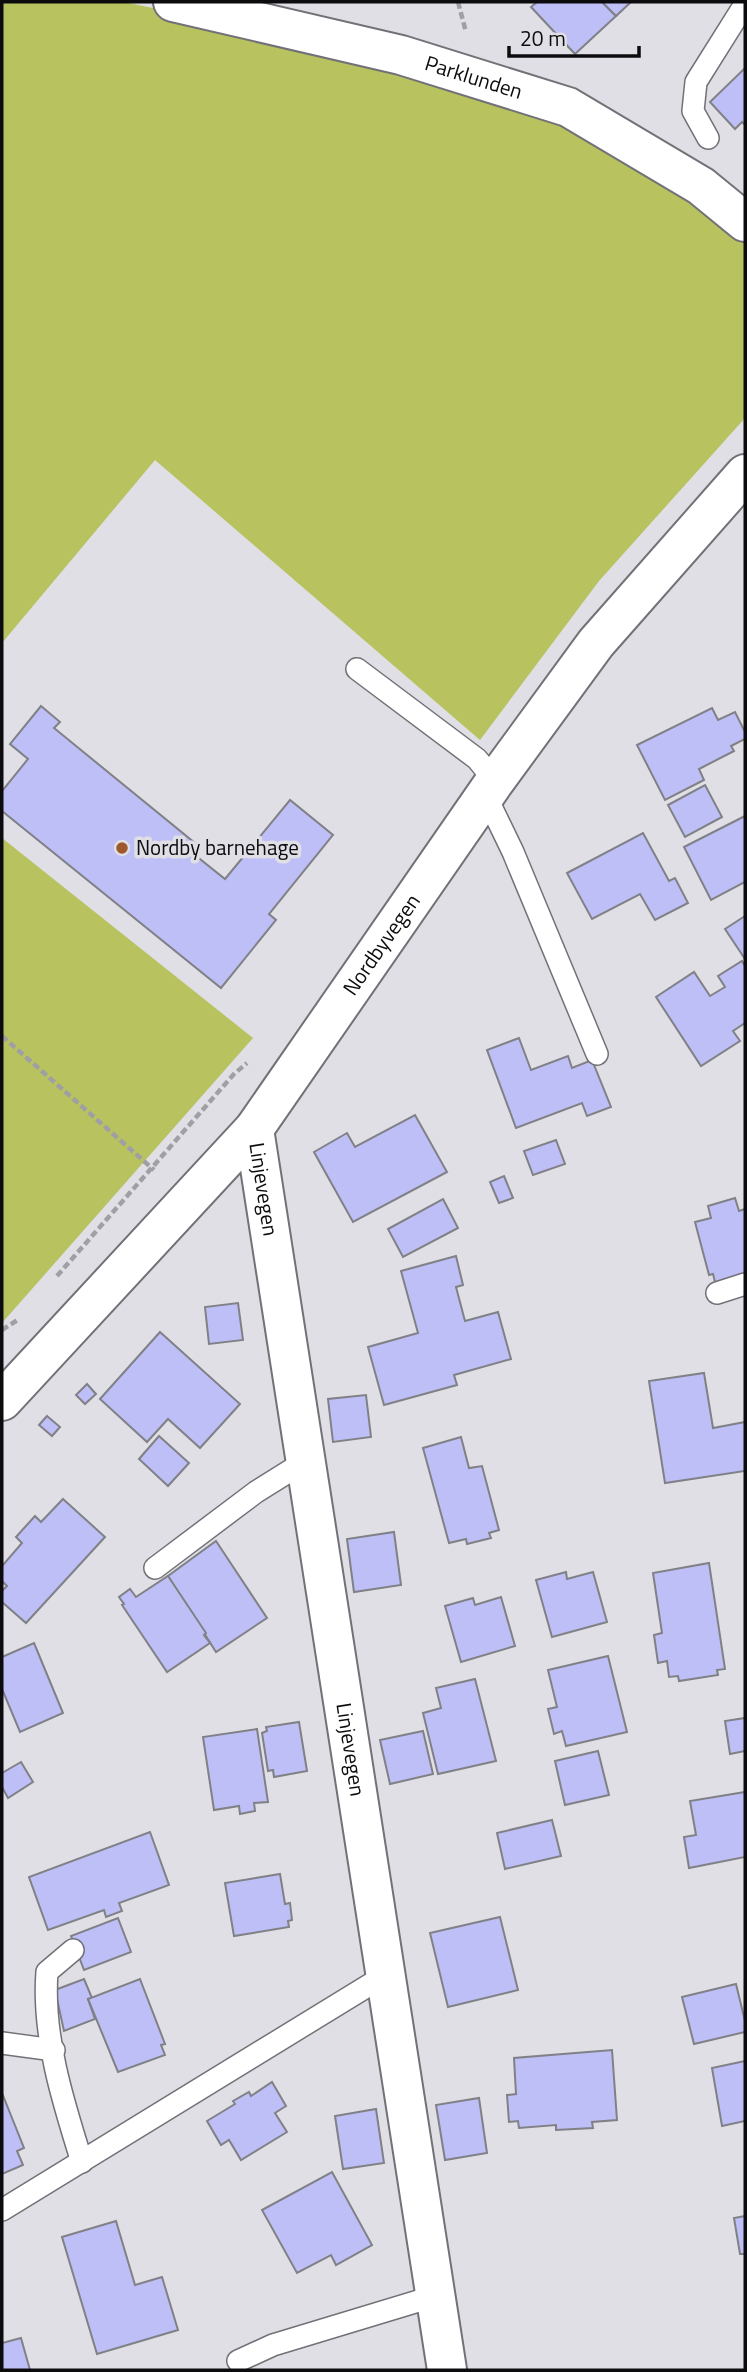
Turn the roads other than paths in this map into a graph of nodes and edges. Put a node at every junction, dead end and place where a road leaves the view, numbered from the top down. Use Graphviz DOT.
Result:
graph roads {
  1 [pos="173,2"];
  2 [pos="745,4"];
  3 [pos="708,138"];
  4 [pos="745,222"];
  5 [pos="745,474"];
  6 [pos="357,669"];
  7 [pos="490,788"];
  8 [pos="597,1054"];
  9 [pos="254,1129"];
  10 [pos="745,1284"];
  11 [pos="717,1293"];
  12 [pos="2,1401"];
  13 [pos="304,1462"];
  14 [pos="155,1568"];
  15 [pos="73,1950"];
  16 [pos="384,1976"];
  17 [pos="2,2043"];
  18 [pos="54,2050"];
  19 [pos="82,2162"];
  20 [pos="2,2210"];
  21 [pos="435,2296"];
  22 [pos="238,2361"];
  23 [pos="447,2370"];
  1 -- 4 [label="street, Parklunden"];
  2 -- 3 [label="lane"];
  5 -- 7 [label="street, Nordbyvegen"];
  6 -- 7 [label="lane"];
  7 -- 8 [label="lane"];
  7 -- 9 [label="street, Nordbyvegen"];
  9 -- 12 [label="street, Nordbyvegen"];
  9 -- 13 [label="street, Linjevegen"];
  10 -- 11 [label="lane"];
  13 -- 14 [label="lane"];
  13 -- 16 [label="street, Linjevegen"];
  15 -- 18 [label="lane"];
  16 -- 19 [label="lane"];
  16 -- 21 [label="street, Linjevegen"];
  17 -- 18 [label="lane"];
  18 -- 19 [label="lane"];
  19 -- 20 [label="lane"];
  21 -- 22 [label="lane"];
  21 -- 23 [label="street, Linjevegen"];
}
